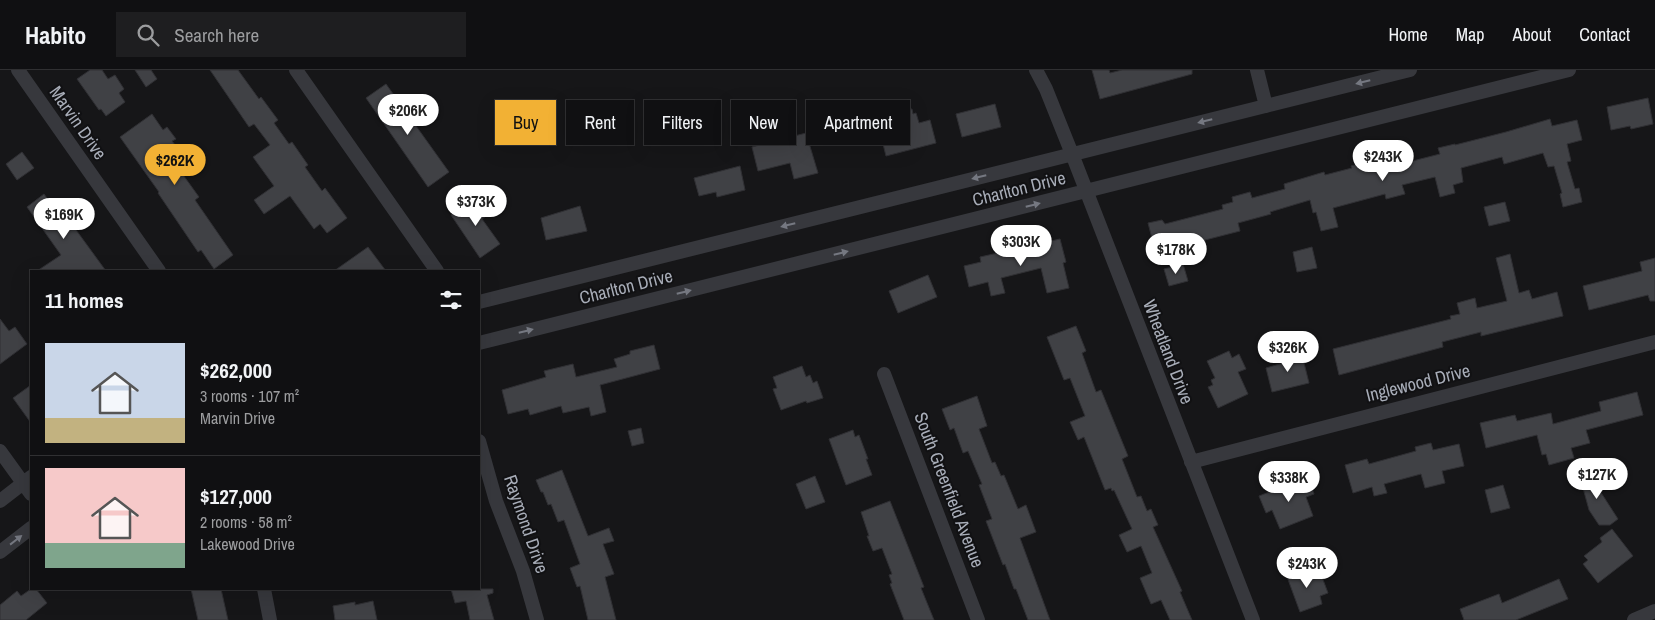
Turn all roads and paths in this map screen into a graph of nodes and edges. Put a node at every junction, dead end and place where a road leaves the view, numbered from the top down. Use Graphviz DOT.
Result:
graph roads {
  1 [pos="18,70"];
  2 [pos="296,70"];
  3 [pos="1036,70"];
  4 [pos="1257,70"];
  5 [pos="1410,70"];
  6 [pos="1569,70"];
  7 [pos="1266,106"];
  8 [pos="1072,154"];
  9 [pos="1086,192"];
  10 [pos="158,270"];
  11 [pos="436,270"];
  12 [pos="480,302"];
  13 [pos="1655,342"];
  14 [pos="480,343"];
  15 [pos="884,374"];
  16 [pos="480,445"];
  17 [pos="0,451"];
  18 [pos="1191,462"];
  19 [pos="28,485"];
  20 [pos="0,502"];
  21 [pos="30,529"];
  22 [pos="0,552"];
  23 [pos="264,590"];
  24 [pos="1655,612"];
  25 [pos="270,620"];
  26 [pos="537,620"];
  27 [pos="978,620"];
  28 [pos="1253,620"];
  29 [pos="1634,620"];
  1 -- 10 [label="street, Marvin Drive"];
  2 -- 11 [label="street"];
  3 -- 8 [label="street, Wheatland Drive"];
  4 -- 7 [label="street"];
  5 -- 7 [label="street, Charlton Drive, one-way"];
  6 -- 9 [label="street, Charlton Drive"];
  7 -- 8 [label="street, Charlton Drive, one-way"];
  8 -- 9 [label="street, Wheatland Drive"];
  8 -- 12 [label="street, Charlton Drive, one-way"];
  14 -- 9 [label="street, Charlton Drive, one-way"];
  9 -- 18 [label="street, Wheatland Drive"];
  13 -- 18 [label="street, Inglewood Drive"];
  15 -- 27 [label="street, South Greenfield Avenue"];
  16 -- 26 [label="street, Raymond Drive"];
  17 -- 19 [label="street"];
  18 -- 28 [label="street, Wheatland Drive"];
  19 -- 20 [label="street"];
  22 -- 21 [label="street, one-way"];
  23 -- 25 [label="street"];
  24 -- 29 [label="street"];
}
